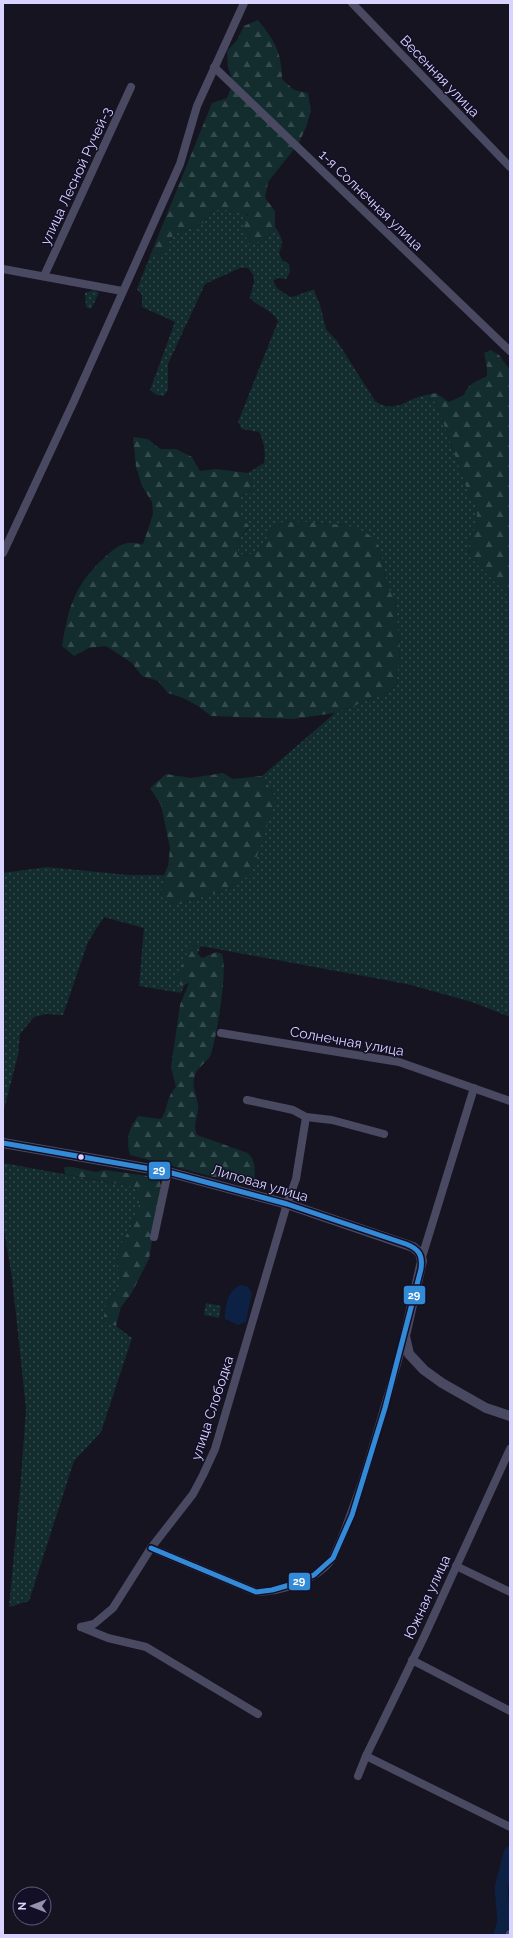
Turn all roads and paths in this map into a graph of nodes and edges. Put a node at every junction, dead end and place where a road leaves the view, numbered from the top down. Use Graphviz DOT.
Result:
graph roads {
  1 [pos="244,3"];
  2 [pos="352,3"];
  3 [pos="214,67"];
  4 [pos="131,87"];
  5 [pos="510,168"];
  6 [pos="3,269"];
  7 [pos="44,276"];
  8 [pos="122,291"];
  9 [pos="510,351"];
  10 [pos="3,553"];
  11 [pos="222,1033"];
  12 [pos="474,1088"];
  13 [pos="247,1100"];
  14 [pos="510,1101"];
  15 [pos="306,1117"];
  16 [pos="384,1134"];
  17 [pos="3,1143"];
  18 [pos="168,1172"];
  19 [pos="287,1204"];
  20 [pos="154,1236"];
  21 [pos="422,1257"];
  22 [pos="405,1336"];
  23 [pos="510,1416"];
  24 [pos="510,1449"];
  25 [pos="508,1459"];
  26 [pos="151,1548"];
  27 [pos="456,1566"];
  28 [pos="510,1592"];
  29 [pos="412,1660"];
  30 [pos="510,1711"];
  31 [pos="258,1714"];
  32 [pos="366,1756"];
  33 [pos="358,1776"];
  34 [pos="510,1827"];
  1 -- 3 [label="street"];
  2 -- 5 [label="street, Весенняя улица"];
  3 -- 8 [label="street"];
  3 -- 9 [label="street, 1-я Солнечная улица"];
  4 -- 7 [label="street, улица Лесной Ручей-3"];
  6 -- 7 [label="street"];
  7 -- 8 [label="street"];
  8 -- 10 [label="street"];
  11 -- 12 [label="street, Солнечная улица"];
  12 -- 14 [label="street, Солнечная улица"];
  12 -- 21 [label="street"];
  13 -- 15 [label="street"];
  15 -- 16 [label="street"];
  15 -- 19 [label="street, улица Слободка"];
  17 -- 18 [label="street, Липовая улица"];
  18 -- 19 [label="street, Липовая улица"];
  18 -- 20 [label="street"];
  19 -- 21 [label="street, Липовая улица"];
  19 -- 26 [label="street, улица Слободка"];
  21 -- 22 [label="street"];
  22 -- 23 [label="street"];
  22 -- 26 [label="street"];
  24 -- 25 [label="street, Южная улица"];
  25 -- 27 [label="street, Южная улица"];
  26 -- 31 [label="street, улица Слободка"];
  27 -- 28 [label="street"];
  27 -- 29 [label="street, Южная улица"];
  29 -- 30 [label="street"];
  29 -- 32 [label="street, Южная улица"];
  32 -- 33 [label="street, Южная улица"];
  32 -- 34 [label="street"];
}
